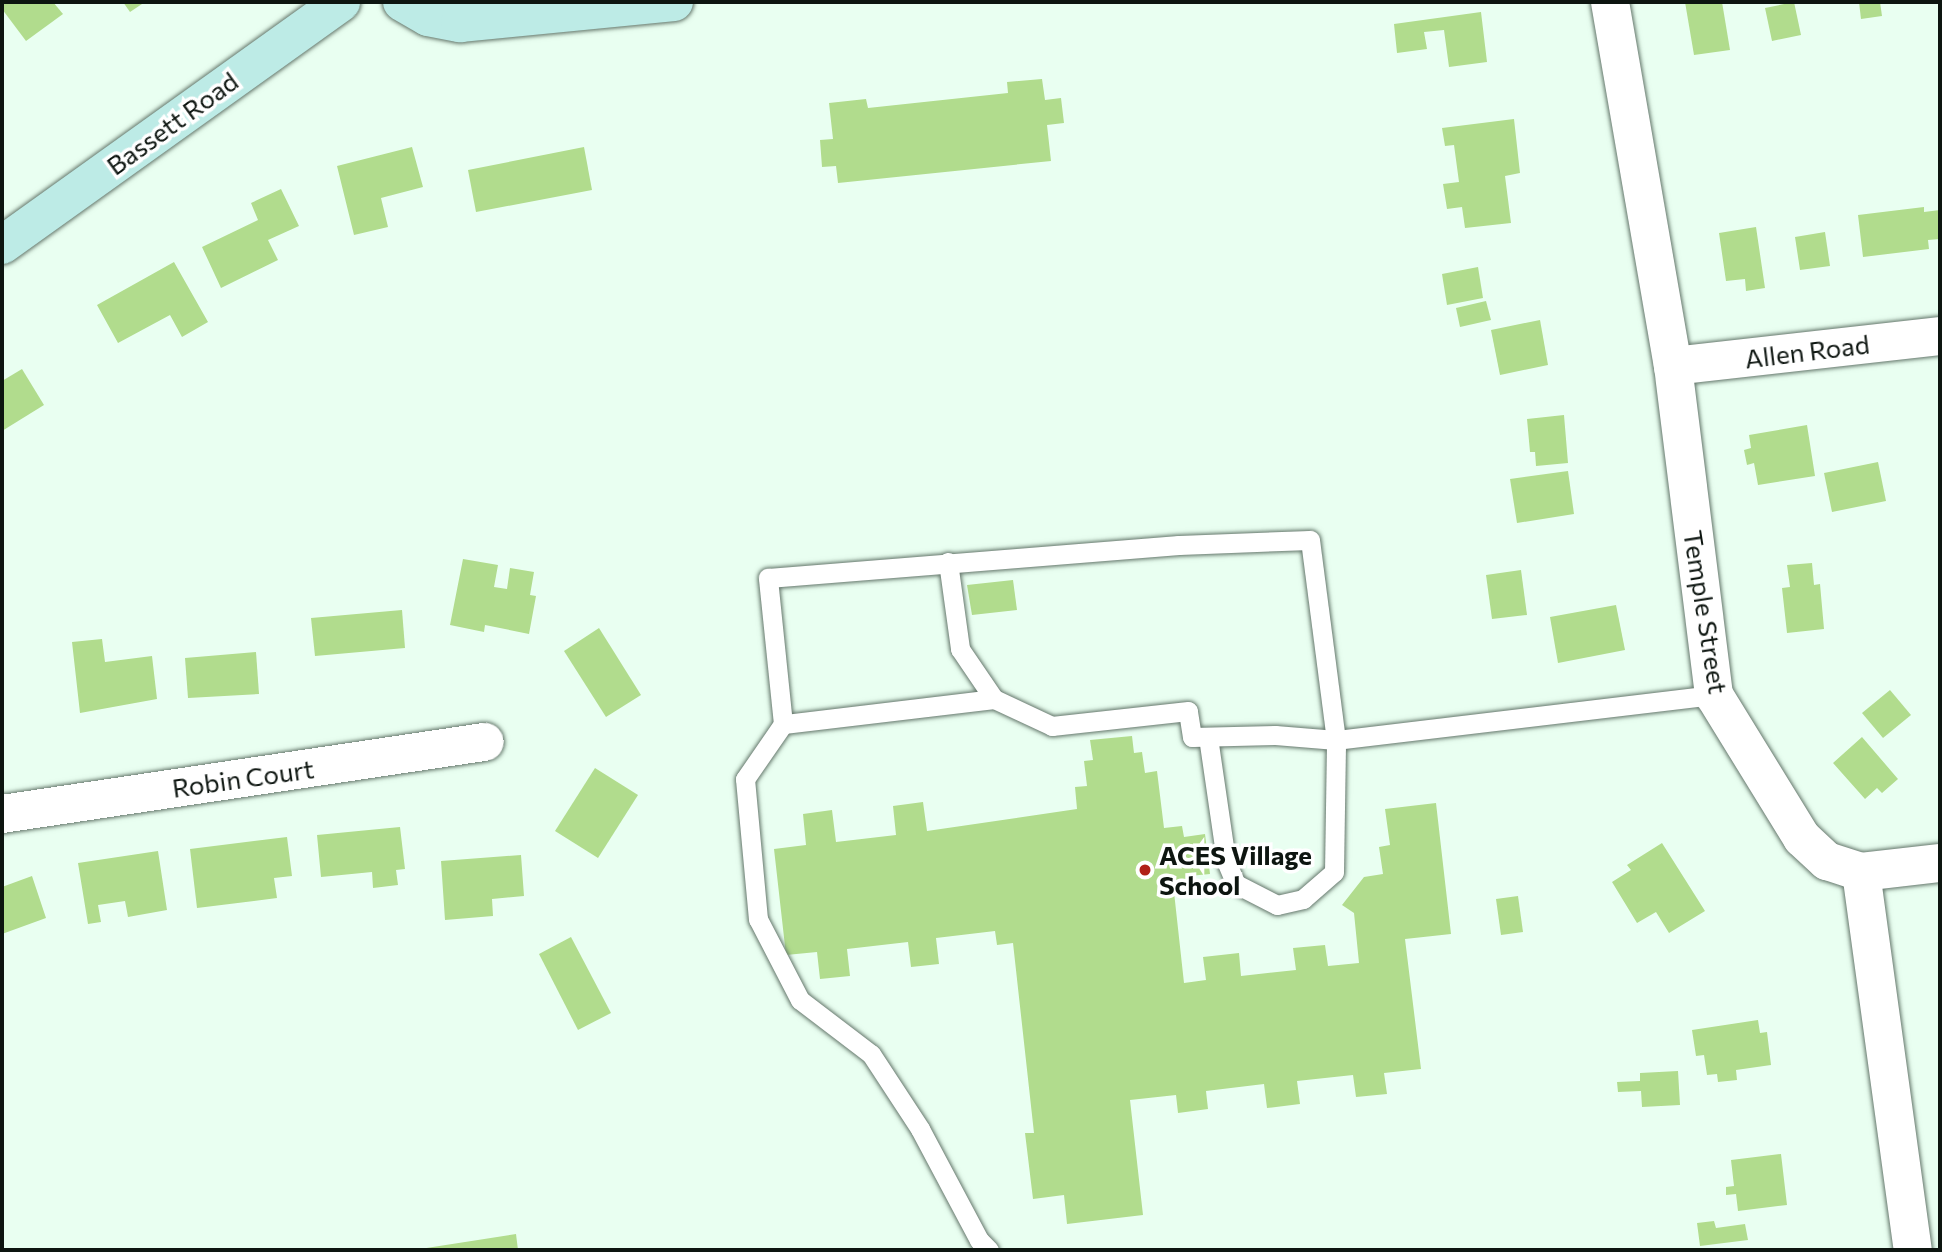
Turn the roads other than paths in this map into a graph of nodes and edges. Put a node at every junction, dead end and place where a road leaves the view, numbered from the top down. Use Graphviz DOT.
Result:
graph roads {
  1 [pos="341,2"];
  2 [pos="402,2"];
  3 [pos="674,2"];
  4 [pos="1610,2"];
  5 [pos="3,240"];
  6 [pos="1940,336"];
  7 [pos="1673,366"];
  8 [pos="948,562"];
  9 [pos="1714,695"];
  10 [pos="994,699"];
  11 [pos="783,724"];
  12 [pos="1208,737"];
  13 [pos="1336,740"];
  14 [pos="485,742"];
  15 [pos="2,814"];
  16 [pos="1940,863"];
  17 [pos="1861,872"];
  18 [pos="989,1250"];
  19 [pos="1913,1250"];
  1 -- 5 [label="street, Bassett Road"];
  2 -- 3 [label="street"];
  4 -- 7 [label="street, Temple Street"];
  6 -- 7 [label="street, Allen Road"];
  7 -- 9 [label="street, Temple Street"];
  8 -- 10 [label="lane"];
  8 -- 11 [label="lane"];
  8 -- 13 [label="lane"];
  9 -- 13 [label="lane"];
  9 -- 17 [label="street, Temple Street"];
  10 -- 11 [label="lane"];
  10 -- 12 [label="lane"];
  11 -- 18 [label="lane"];
  12 -- 13 [label="lane"];
  12 -- 13 [label="lane"];
  14 -- 15 [label="street, Robin Court"];
  16 -- 17 [label="street"];
  17 -- 19 [label="street"];
}
